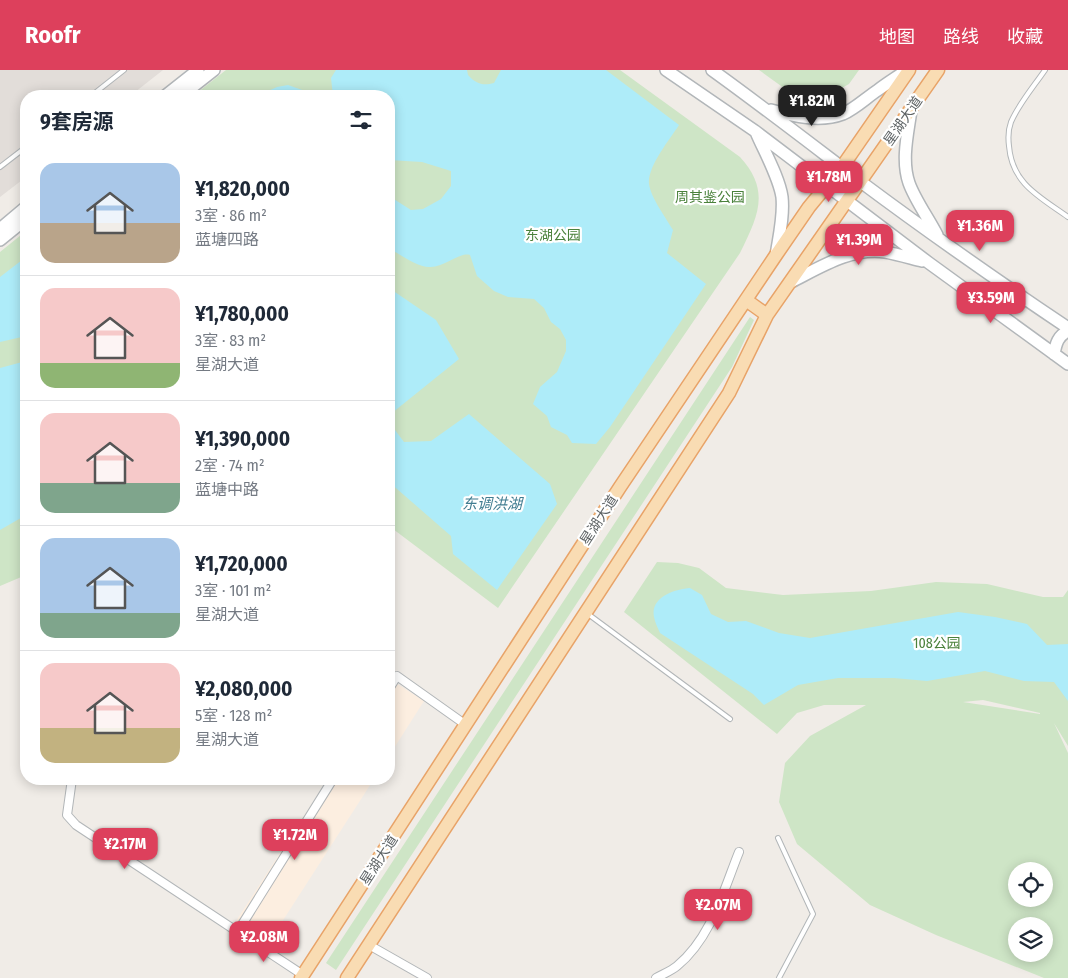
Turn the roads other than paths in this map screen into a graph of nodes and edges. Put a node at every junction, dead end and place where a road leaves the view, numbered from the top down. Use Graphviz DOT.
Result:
graph roads {
  1 [pos="198,70"];
  2 [pos="214,70"];
  3 [pos="666,70"];
  4 [pos="712,70"];
  5 [pos="908,70"];
  6 [pos="938,70"];
  7 [pos="1044,70"];
  8 [pos="122,71"];
  9 [pos="98,90"];
  10 [pos="173,90"];
  11 [pos="189,90"];
  12 [pos="766,109"];
  13 [pos="911,110"];
  14 [pos="755,131"];
  15 [pos="20,152"];
  16 [pos="0,167"];
  17 [pos="842,167"];
  18 [pos="860,182"];
  19 [pos="827,185"];
  20 [pos="847,201"];
  21 [pos="20,212"];
  22 [pos="1068,218"];
  23 [pos="20,223"];
  24 [pos="0,229"];
  25 [pos="939,238"];
  26 [pos="0,240"];
  27 [pos="776,255"];
  28 [pos="929,263"];
  29 [pos="791,282"];
  30 [pos="746,300"];
  31 [pos="767,315"];
  32 [pos="1068,330"];
  33 [pos="1054,354"];
  34 [pos="1068,364"];
  35 [pos="586,612"];
  36 [pos="395,676"];
  37 [pos="730,719"];
  38 [pos="466,725"];
  39 [pos="71,785"];
  40 [pos="329,785"];
  41 [pos="778,838"];
  42 [pos="738,852"];
  43 [pos="238,931"];
  44 [pos="369,944"];
  45 [pos="302,976"];
  46 [pos="346,978"];
  47 [pos="427,978"];
  48 [pos="656,978"];
  49 [pos="779,978"];
  1 -- 10 [label="main road"];
  2 -- 11 [label="main road"];
  3 -- 14 [label="main road"];
  4 -- 12 [label="main road"];
  5 -- 12 [label="main road"];
  5 -- 17 [label="main road, 星湖大道"];
  6 -- 13 [label="main road, 星湖大道"];
  7 -- 22 [label="lane"];
  8 -- 9 [label="lane"];
  12 -- 17 [label="main road"];
  13 -- 18 [label="main road, 星湖大道"];
  13 -- 25 [label="main road"];
  14 -- 19 [label="main road"];
  14 -- 27 [label="main road"];
  15 -- 16 [label="lane"];
  17 -- 18 [label="main road"];
  17 -- 19 [label="main road, 星湖大道"];
  18 -- 20 [label="main road, 星湖大道"];
  18 -- 25 [label="main road"];
  19 -- 20 [label="main road"];
  19 -- 27 [label="main road, 星湖大道"];
  20 -- 28 [label="main road"];
  20 -- 29 [label="main road, 星湖大道"];
  21 -- 24 [label="main road"];
  23 -- 26 [label="main road"];
  25 -- 32 [label="main road"];
  27 -- 30 [label="main road, 星湖大道"];
  28 -- 29 [label="main road"];
  28 -- 33 [label="main road"];
  29 -- 31 [label="main road, 星湖大道"];
  30 -- 31 [label="main road"];
  30 -- 38 [label="main road, 星湖大道"];
  31 -- 35 [label="main road, 星湖大道"];
  32 -- 33 [label="main road"];
  33 -- 34 [label="main road"];
  35 -- 37 [label="lane"];
  35 -- 44 [label="main road, 星湖大道"];
  36 -- 38 [label="street"];
  38 -- 45 [label="main road, 星湖大道"];
  39 -- 43 [label="street"];
  40 -- 43 [label="street"];
  41 -- 49 [label="lane"];
  42 -- 48 [label="street"];
  43 -- 45 [label="street"];
  44 -- 46 [label="main road, 星湖大道"];
  44 -- 47 [label="street"];
}
